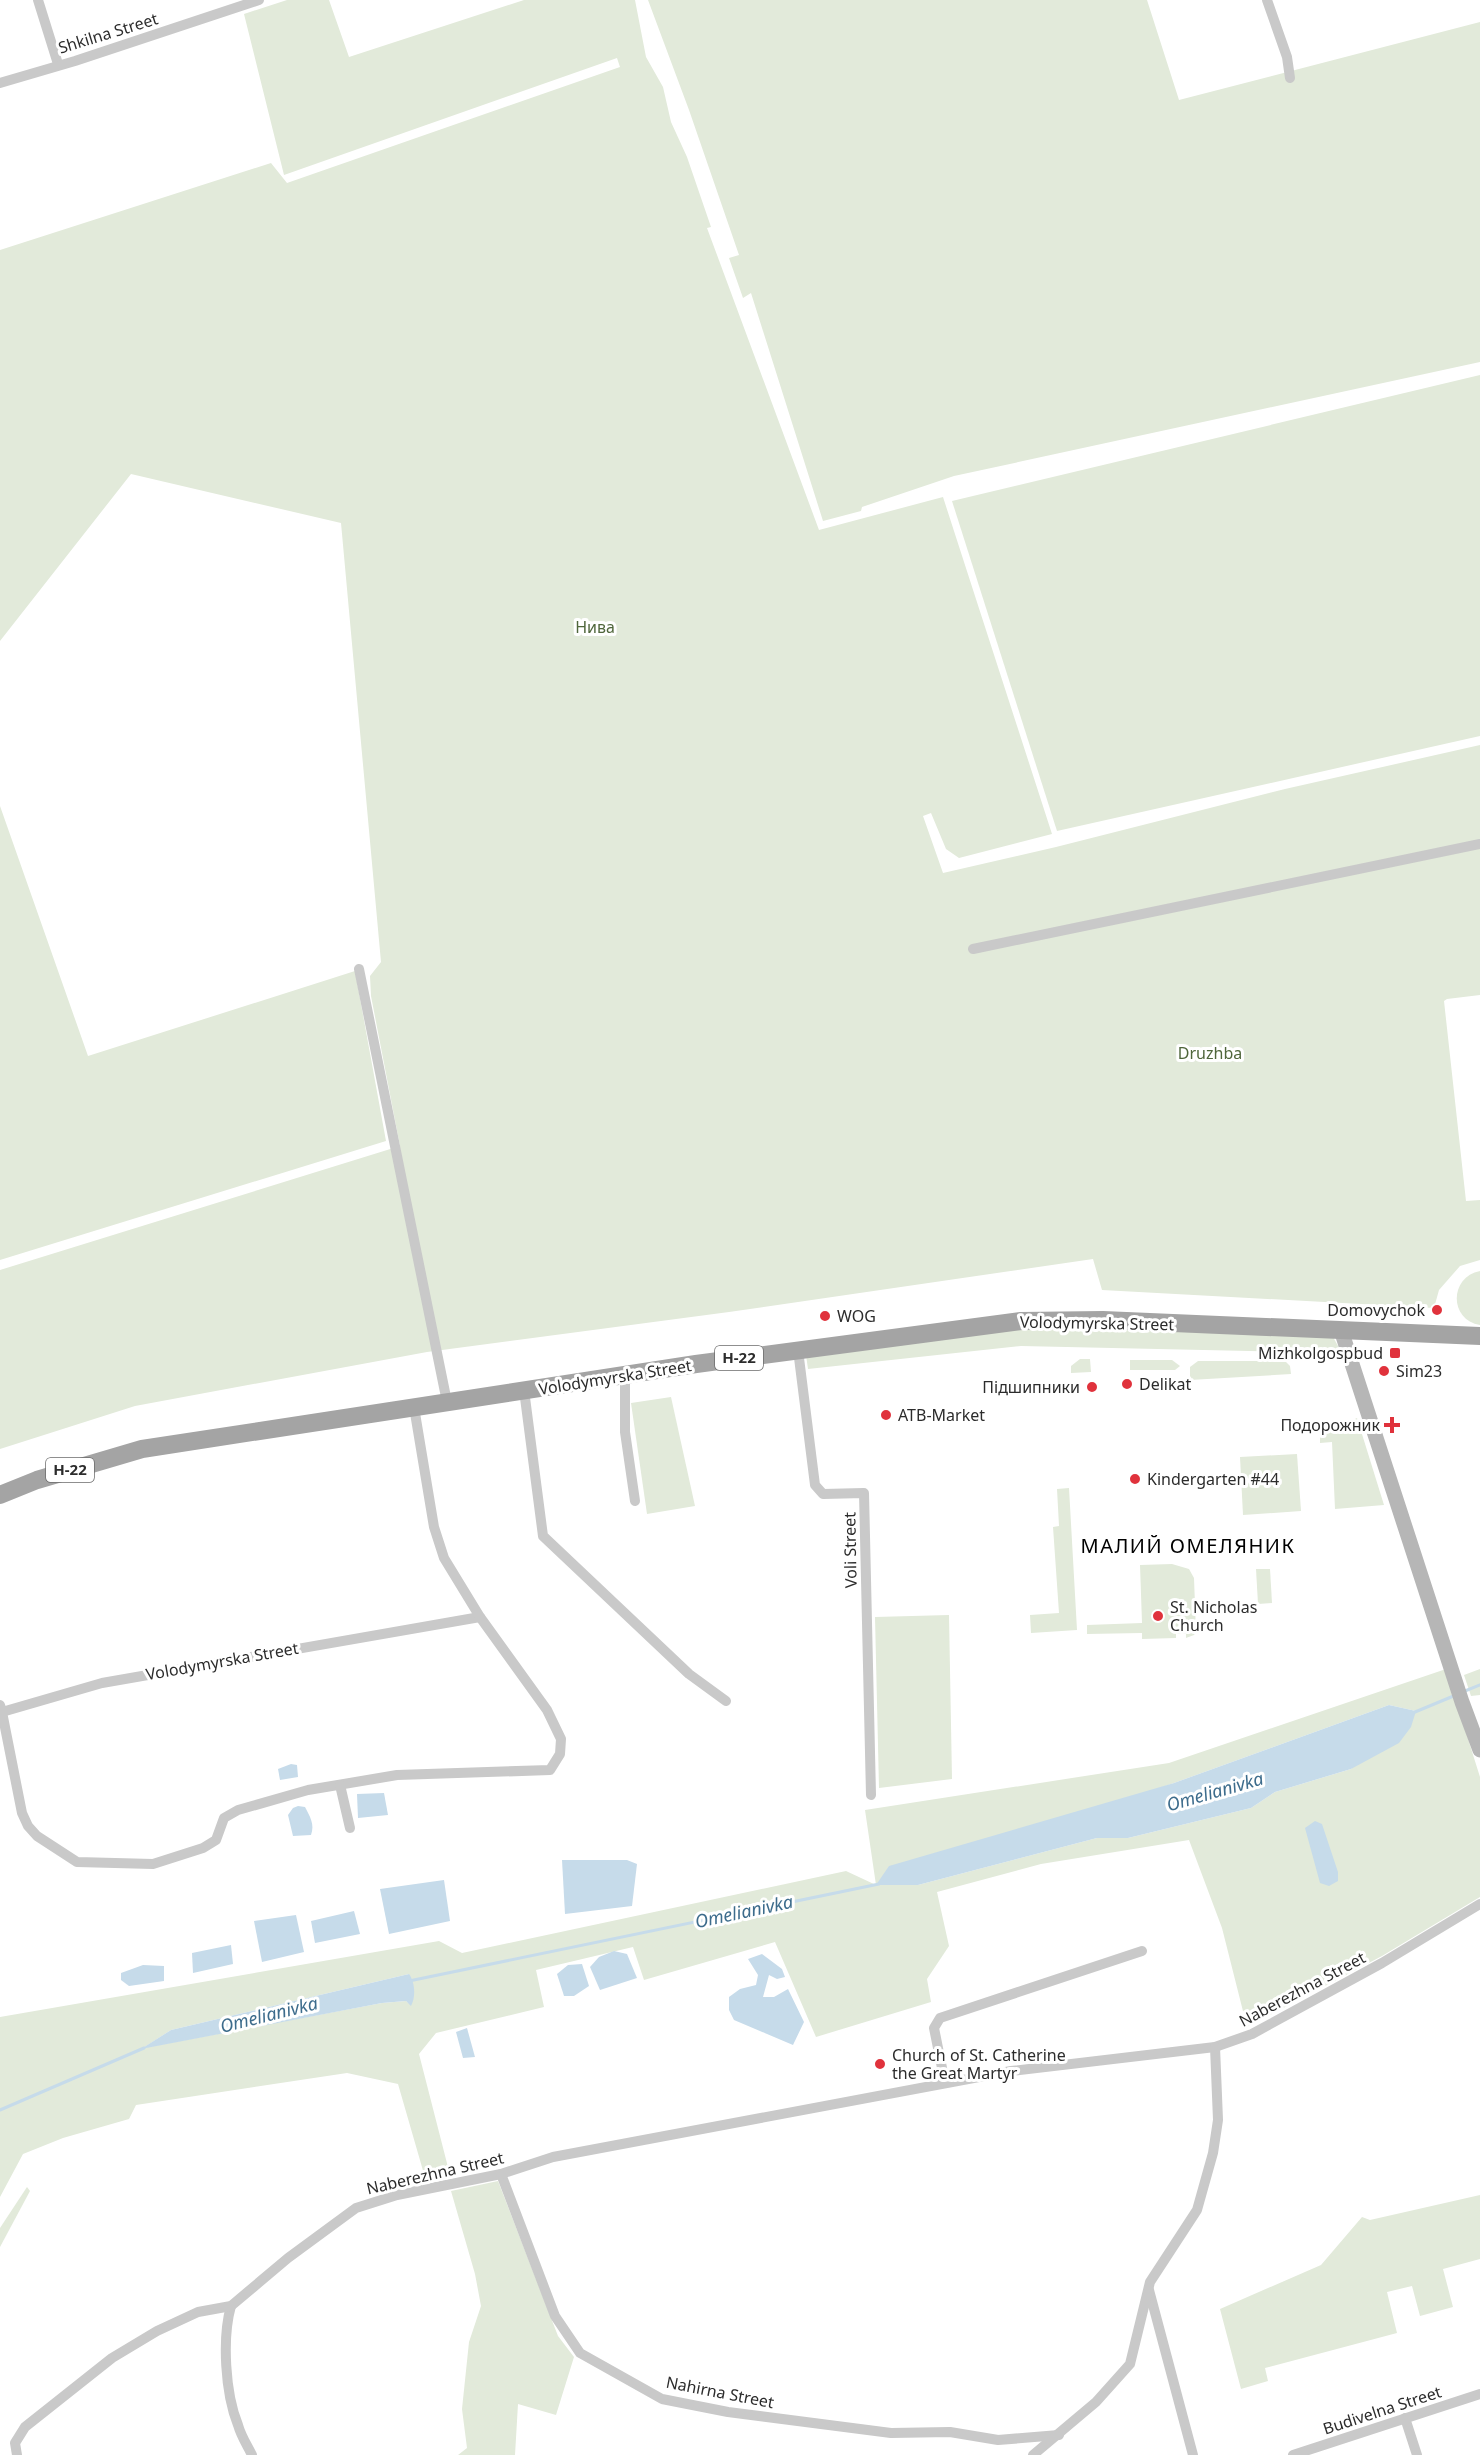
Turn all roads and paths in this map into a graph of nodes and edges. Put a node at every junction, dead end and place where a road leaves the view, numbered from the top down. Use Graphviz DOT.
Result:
graph roads {
  1 [pos="38,0"];
  2 [pos="259,0"];
  3 [pos="1267,0"];
  4 [pos="58,64"];
  5 [pos="1290,78"];
  6 [pos="0,83"];
  7 [pos="1480,844"];
  8 [pos="973,949"];
  9 [pos="359,969"];
  10 [pos="1341,1330"];
  11 [pos="1480,1336"];
  12 [pos="798,1350"];
  13 [pos="625,1375"];
  14 [pos="524,1390"];
  15 [pos="447,1402"];
  16 [pos="414,1407"];
  17 [pos="0,1495"];
  18 [pos="635,1501"];
  19 [pos="480,1617"];
  20 [pos="726,1701"];
  21 [pos="1,1708"];
  22 [pos="1480,1750"];
  23 [pos="339,1785"];
  24 [pos="871,1795"];
  25 [pos="350,1828"];
  26 [pos="1480,1904"];
  27 [pos="1142,1952"];
  28 [pos="1215,2047"];
  29 [pos="945,2083"];
  30 [pos="501,2174"];
  31 [pos="1148,2287"];
  32 [pos="231,2306"];
  33 [pos="1480,2394"];
  34 [pos="1406,2418"];
  35 [pos="1059,2435"];
  36 [pos="17,2455"];
  37 [pos="252,2455"];
  38 [pos="1033,2455"];
  39 [pos="1193,2455"];
  40 [pos="1293,2455"];
  41 [pos="1416,2455"];
  1 -- 4 [label="street"];
  2 -- 4 [label="street, Shkilna Street"];
  3 -- 5 [label="street"];
  4 -- 6 [label="street, Shkilna Street"];
  7 -- 8 [label="street"];
  9 -- 15 [label="street"];
  10 -- 11 [label="main road, Volodymyrska Street / Н-22"];
  10 -- 12 [label="main road, Volodymyrska Street / Н-22"];
  10 -- 22 [label="street"];
  12 -- 13 [label="main road, Volodymyrska Street / Н-22"];
  12 -- 24 [label="street, Voli Street"];
  13 -- 14 [label="main road, Volodymyrska Street / Н-22"];
  13 -- 18 [label="street"];
  14 -- 15 [label="main road, Volodymyrska Street / Н-22"];
  14 -- 20 [label="street"];
  15 -- 16 [label="main road, Volodymyrska Street / Н-22"];
  16 -- 17 [label="main road, Volodymyrska Street / Н-22"];
  16 -- 19 [label="street, Volodymyrska Street"];
  19 -- 21 [label="street, Volodymyrska Street"];
  19 -- 23 [label="street, Volodymyrska Street"];
  21 -- 23 [label="street, Volodymyrska Street"];
  23 -- 25 [label="street"];
  26 -- 28 [label="street, Naberezhna Street"];
  27 -- 29 [label="street"];
  28 -- 29 [label="street, Naberezhna Street"];
  28 -- 31 [label="street"];
  29 -- 30 [label="street, Naberezhna Street"];
  30 -- 32 [label="street, Naberezhna Street"];
  30 -- 35 [label="street, Nahirna Street"];
  31 -- 35 [label="street"];
  31 -- 39 [label="street"];
  32 -- 36 [label="street, Naberezhna Street"];
  32 -- 37 [label="street"];
  33 -- 34 [label="street, Budivelna Street"];
  34 -- 40 [label="street, Budivelna Street"];
  34 -- 41 [label="street"];
  35 -- 38 [label="street"];
}
